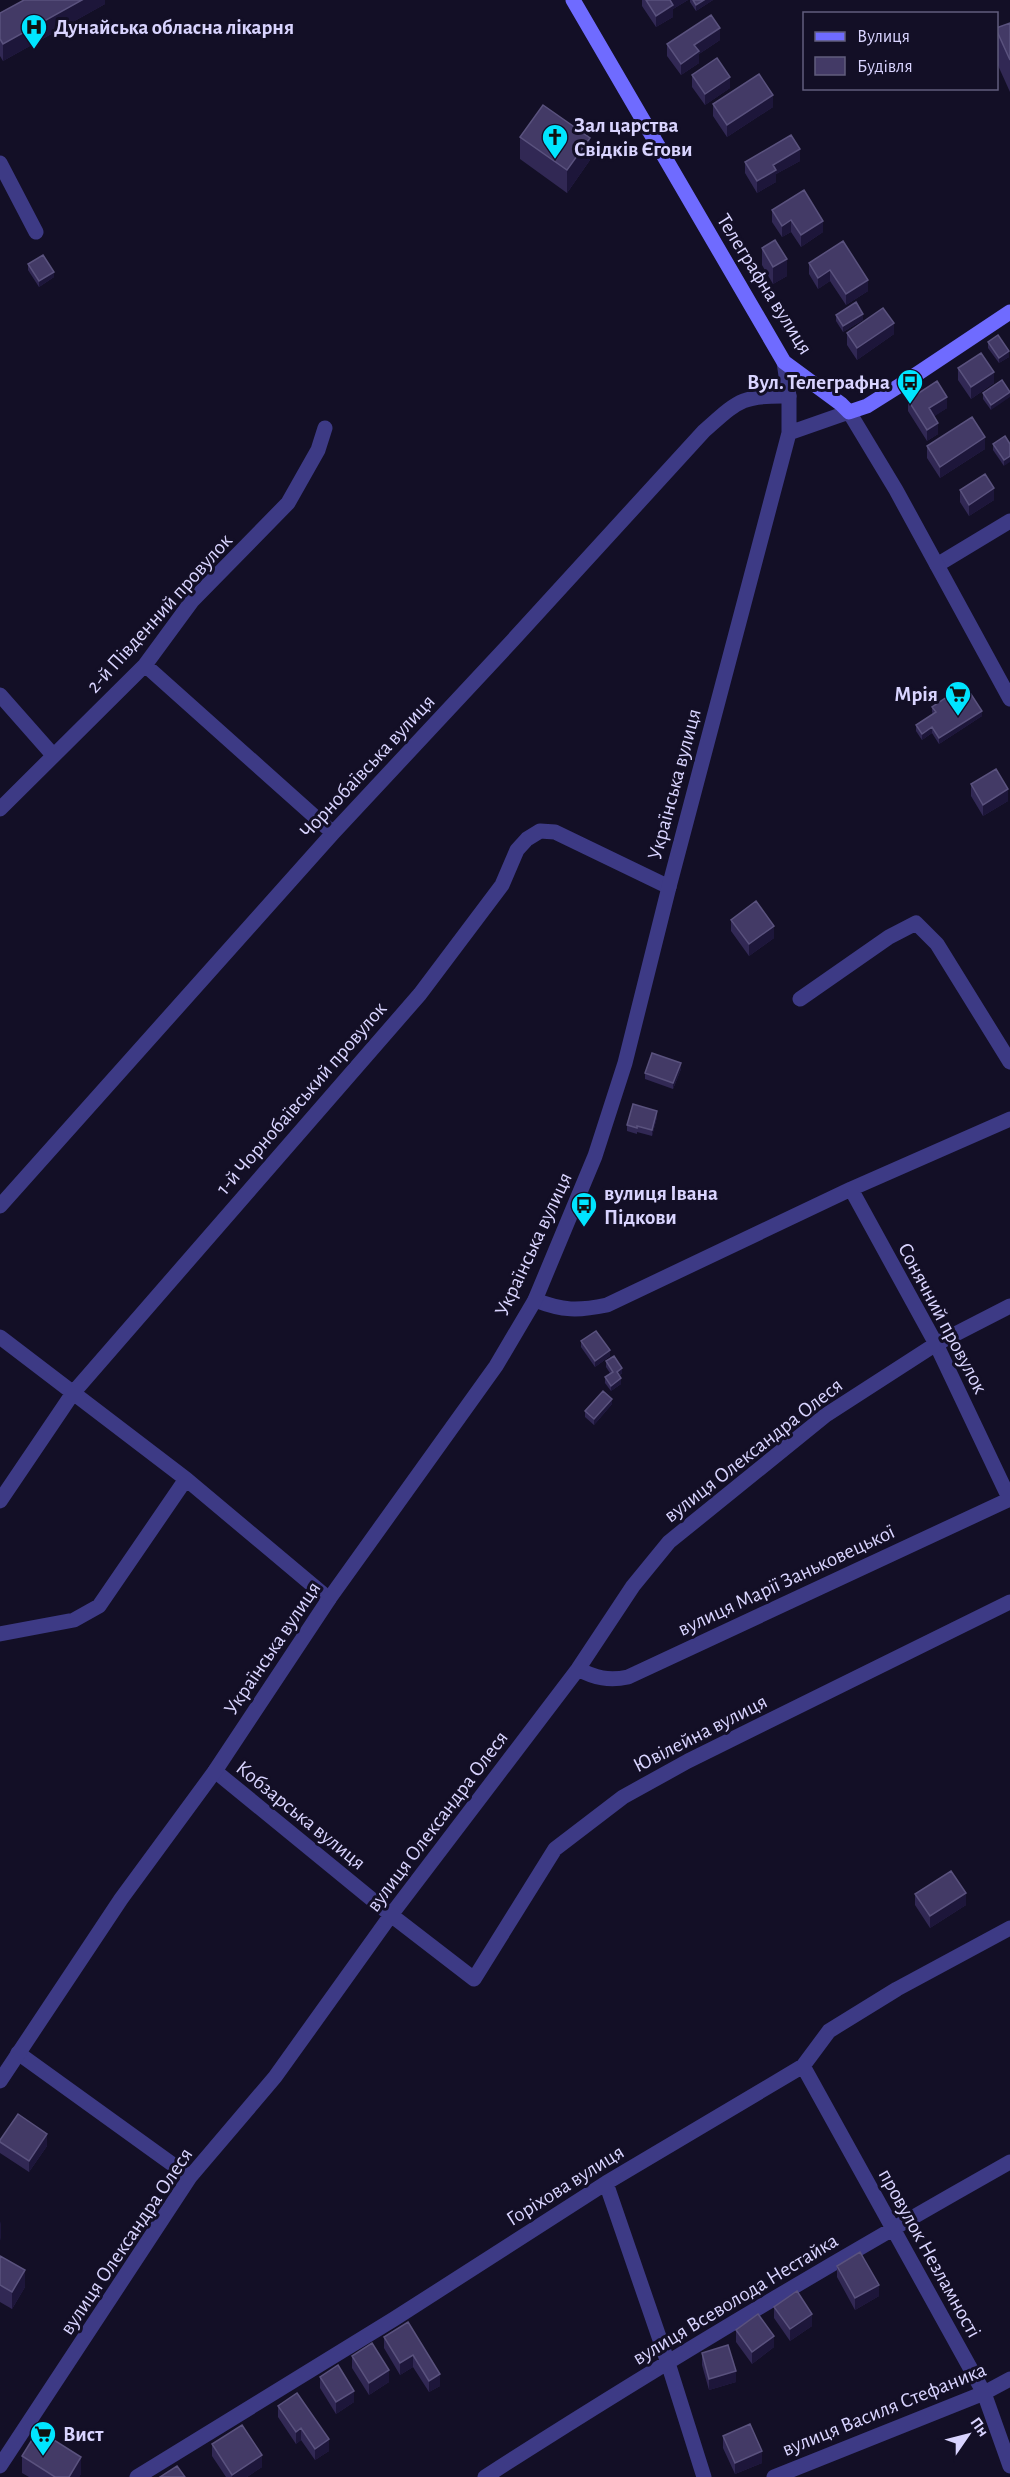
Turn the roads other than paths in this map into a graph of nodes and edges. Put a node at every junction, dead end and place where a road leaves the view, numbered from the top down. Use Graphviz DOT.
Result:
graph roads {
  1 [pos="573,0"];
  2 [pos="0,164"];
  3 [pos="36,232"];
  4 [pos="1010,312"];
  5 [pos="784,362"];
  6 [pos="789,396"];
  7 [pos="849,412"];
  8 [pos="325,428"];
  9 [pos="789,433"];
  10 [pos="1010,521"];
  11 [pos="937,565"];
  12 [pos="145,665"];
  13 [pos="0,695"];
  14 [pos="1010,699"];
  15 [pos="54,755"];
  16 [pos="0,808"];
  17 [pos="333,833"];
  18 [pos="669,887"];
  19 [pos="800,999"];
  20 [pos="1010,1062"];
  21 [pos="1010,1119"];
  22 [pos="851,1190"];
  23 [pos="0,1206"];
  24 [pos="536,1300"];
  25 [pos="1010,1306"];
  26 [pos="0,1337"];
  27 [pos="936,1344"];
  28 [pos="73,1393"];
  29 [pos="186,1479"];
  30 [pos="1010,1499"];
  31 [pos="0,1501"];
  32 [pos="329,1599"];
  33 [pos="1010,1602"];
  34 [pos="0,1634"];
  35 [pos="578,1669"];
  36 [pos="215,1771"];
  37 [pos="391,1915"];
  38 [pos="1010,1928"];
  39 [pos="474,1979"];
  40 [pos="18,2053"];
  41 [pos="803,2066"];
  42 [pos="0,2081"];
  43 [pos="1010,2162"];
  44 [pos="190,2177"];
  45 [pos="606,2183"];
  46 [pos="892,2229"];
  47 [pos="668,2363"];
  48 [pos="1010,2379"];
  49 [pos="984,2393"];
  50 [pos="0,2466"];
  51 [pos="1010,2466"];
  52 [pos="137,2477"];
  53 [pos="485,2477"];
  54 [pos="704,2477"];
  55 [pos="774,2477"];
  1 -- 5 [label="main road, Телеграфна вулиця"];
  2 -- 3 [label="street"];
  4 -- 7 [label="main road"];
  5 -- 6 [label="street, Українська вулиця"];
  5 -- 7 [label="main road, Телеграфна вулиця"];
  6 -- 9 [label="street, Українська вулиця"];
  6 -- 17 [label="street, Чорнобаївська вулиця"];
  7 -- 9 [label="street"];
  7 -- 11 [label="street, Телеграфна вулиця"];
  8 -- 12 [label="street, 2-й Південний провулок"];
  9 -- 18 [label="street, Українська вулиця"];
  10 -- 11 [label="street"];
  11 -- 14 [label="street, Телеграфна вулиця"];
  12 -- 15 [label="street, 2-й Південний провулок"];
  12 -- 17 [label="street"];
  13 -- 15 [label="street"];
  15 -- 16 [label="street, 2-й Південний провулок"];
  17 -- 23 [label="street, Чорнобаївська вулиця"];
  18 -- 24 [label="street, Українська вулиця"];
  18 -- 28 [label="street, 1-й Чорнобаївський провулок"];
  19 -- 20 [label="street"];
  21 -- 22 [label="street"];
  22 -- 24 [label="street"];
  22 -- 27 [label="street, Сонячний провулок"];
  24 -- 32 [label="street, Українська вулиця"];
  25 -- 27 [label="street, вулиця Олександра Олеся"];
  26 -- 28 [label="street"];
  27 -- 30 [label="street, Сонячний провулок"];
  27 -- 35 [label="street, вулиця Олександра Олеся"];
  28 -- 29 [label="street"];
  28 -- 31 [label="street, 1-й Чорнобаївський провулок"];
  29 -- 32 [label="street"];
  29 -- 34 [label="street"];
  30 -- 35 [label="street, вулиця Марії Заньковецької"];
  32 -- 36 [label="street, Українська вулиця"];
  33 -- 39 [label="street, Ювілейна вулиця"];
  35 -- 37 [label="street, вулиця Олександра Олеся"];
  36 -- 37 [label="street, Кобзарська вулиця"];
  36 -- 40 [label="street, Українська вулиця"];
  37 -- 39 [label="street, Кобзарська вулиця"];
  37 -- 44 [label="street, вулиця Олександра Олеся"];
  38 -- 41 [label="street, Горіхова вулиця"];
  40 -- 42 [label="street, Українська вулиця"];
  40 -- 44 [label="street"];
  41 -- 45 [label="street, Горіхова вулиця"];
  41 -- 46 [label="street, провулок Незламності"];
  43 -- 46 [label="street, вулиця Всеволода Нестайка"];
  44 -- 50 [label="street, вулиця Олександра Олеся"];
  45 -- 47 [label="street"];
  45 -- 52 [label="street, Горіхова вулиця"];
  46 -- 47 [label="street, вулиця Всеволода Нестайка"];
  46 -- 49 [label="street, провулок Незламності"];
  47 -- 53 [label="street, вулиця Всеволода Нестайка"];
  47 -- 54 [label="street"];
  48 -- 49 [label="street, вулиця Василя Стефаника"];
  49 -- 51 [label="street, провулок Незламності"];
  49 -- 55 [label="street, вулиця Василя Стефаника"];
}
